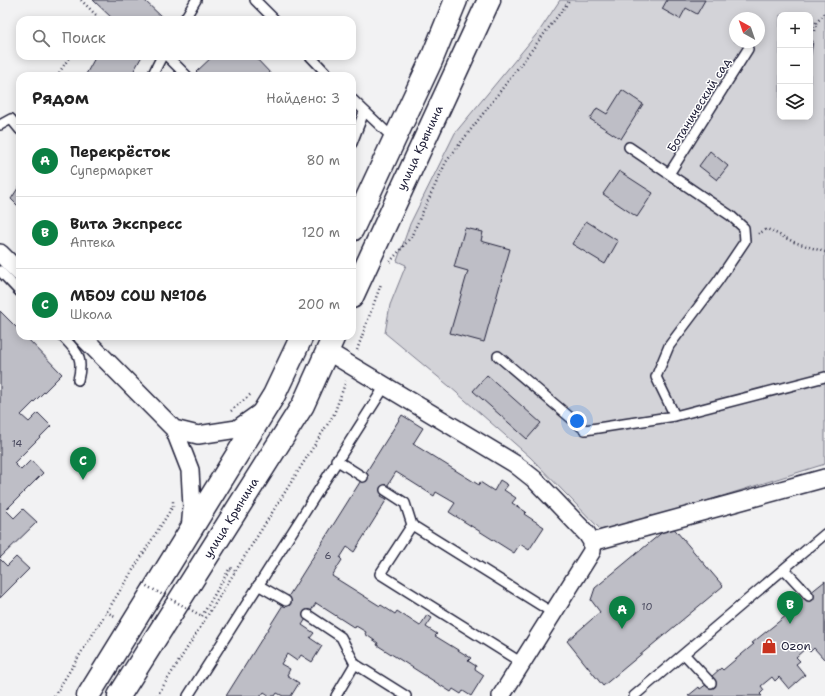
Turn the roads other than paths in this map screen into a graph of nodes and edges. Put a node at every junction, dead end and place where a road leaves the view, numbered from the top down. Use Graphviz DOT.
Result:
graph roads {
  1 [pos="196,0"];
  2 [pos="255,0"];
  3 [pos="456,0"];
  4 [pos="489,0"];
  5 [pos="186,16"];
  6 [pos="271,16"];
  7 [pos="748,49"];
  8 [pos="160,60"];
  9 [pos="170,60"];
  10 [pos="314,60"];
  11 [pos="154,72"];
  12 [pos="183,72"];
  13 [pos="325,72"];
  14 [pos="356,103"];
  15 [pos="364,112"];
  16 [pos="0,125"];
  17 [pos="16,125"];
  18 [pos="356,133"];
  19 [pos="394,139"];
  20 [pos="629,147"];
  21 [pos="669,174"];
  22 [pos="356,221"];
  23 [pos="0,253"];
  24 [pos="16,269"];
  25 [pos="0,271"];
  26 [pos="16,288"];
  27 [pos="356,288"];
  28 [pos="66,340"];
  29 [pos="86,340"];
  30 [pos="300,340"];
  31 [pos="331,344"];
  32 [pos="498,356"];
  33 [pos="825,377"];
  34 [pos="78,380"];
  35 [pos="385,386"];
  36 [pos="260,399"];
  37 [pos="675,416"];
  38 [pos="174,429"];
  39 [pos="336,460"];
  40 [pos="363,477"];
  41 [pos="825,478"];
  42 [pos="385,490"];
  43 [pos="412,525"];
  44 [pos="189,532"];
  45 [pos="825,534"];
  46 [pos="592,542"];
  47 [pos="784,568"];
  48 [pos="258,585"];
  49 [pos="809,596"];
  50 [pos="286,601"];
  51 [pos="553,613"];
  52 [pos="308,615"];
  53 [pos="684,654"];
  54 [pos="522,663"];
  55 [pos="356,664"];
  56 [pos="711,683"];
  57 [pos="88,696"];
  58 [pos="119,696"];
  59 [pos="188,696"];
  60 [pos="336,696"];
  61 [pos="406,696"];
  62 [pos="501,696"];
  63 [pos="634,696"];
  1 -- 5 [label="lane"];
  2 -- 6 [label="lane"];
  3 -- 19 [label="main road"];
  4 -- 27 [label="main road, улица Крынина"];
  7 -- 21 [label="lane, Ботанический сад"];
  8 -- 11 [label="lane"];
  9 -- 12 [label="lane"];
  10 -- 13 [label="lane"];
  14 -- 15 [label="lane"];
  15 -- 18 [label="lane"];
  15 -- 19 [label="lane"];
  16 -- 17 [label="lane"];
  19 -- 22 [label="main road"];
  20 -- 21 [label="lane"];
  21 -- 37 [label="lane"];
  23 -- 24 [label="street"];
  25 -- 26 [label="lane"];
  28 -- 34 [label="lane"];
  29 -- 38 [label="street"];
  30 -- 36 [label="main road"];
  31 -- 35 [label="street"];
  31 -- 58 [label="main road, улица Крынина"];
  32 -- 37 [label="lane"];
  33 -- 37 [label="lane"];
  35 -- 39 [label="lane"];
  35 -- 46 [label="street"];
  36 -- 38 [label="street"];
  36 -- 44 [label="main road"];
  38 -- 44 [label="street"];
  39 -- 40 [label="lane"];
  39 -- 48 [label="lane"];
  41 -- 46 [label="street"];
  42 -- 43 [label="lane"];
  43 -- 51 [label="lane"];
  43 -- 54 [label="lane"];
  44 -- 57 [label="main road"];
  45 -- 47 [label="lane"];
  46 -- 51 [label="street"];
  47 -- 49 [label="lane"];
  47 -- 53 [label="lane"];
  48 -- 50 [label="lane"];
  48 -- 59 [label="lane"];
  51 -- 54 [label="street"];
  52 -- 55 [label="lane"];
  53 -- 56 [label="lane"];
  53 -- 63 [label="lane"];
  54 -- 62 [label="street"];
  55 -- 60 [label="lane"];
  55 -- 61 [label="lane"];
}
